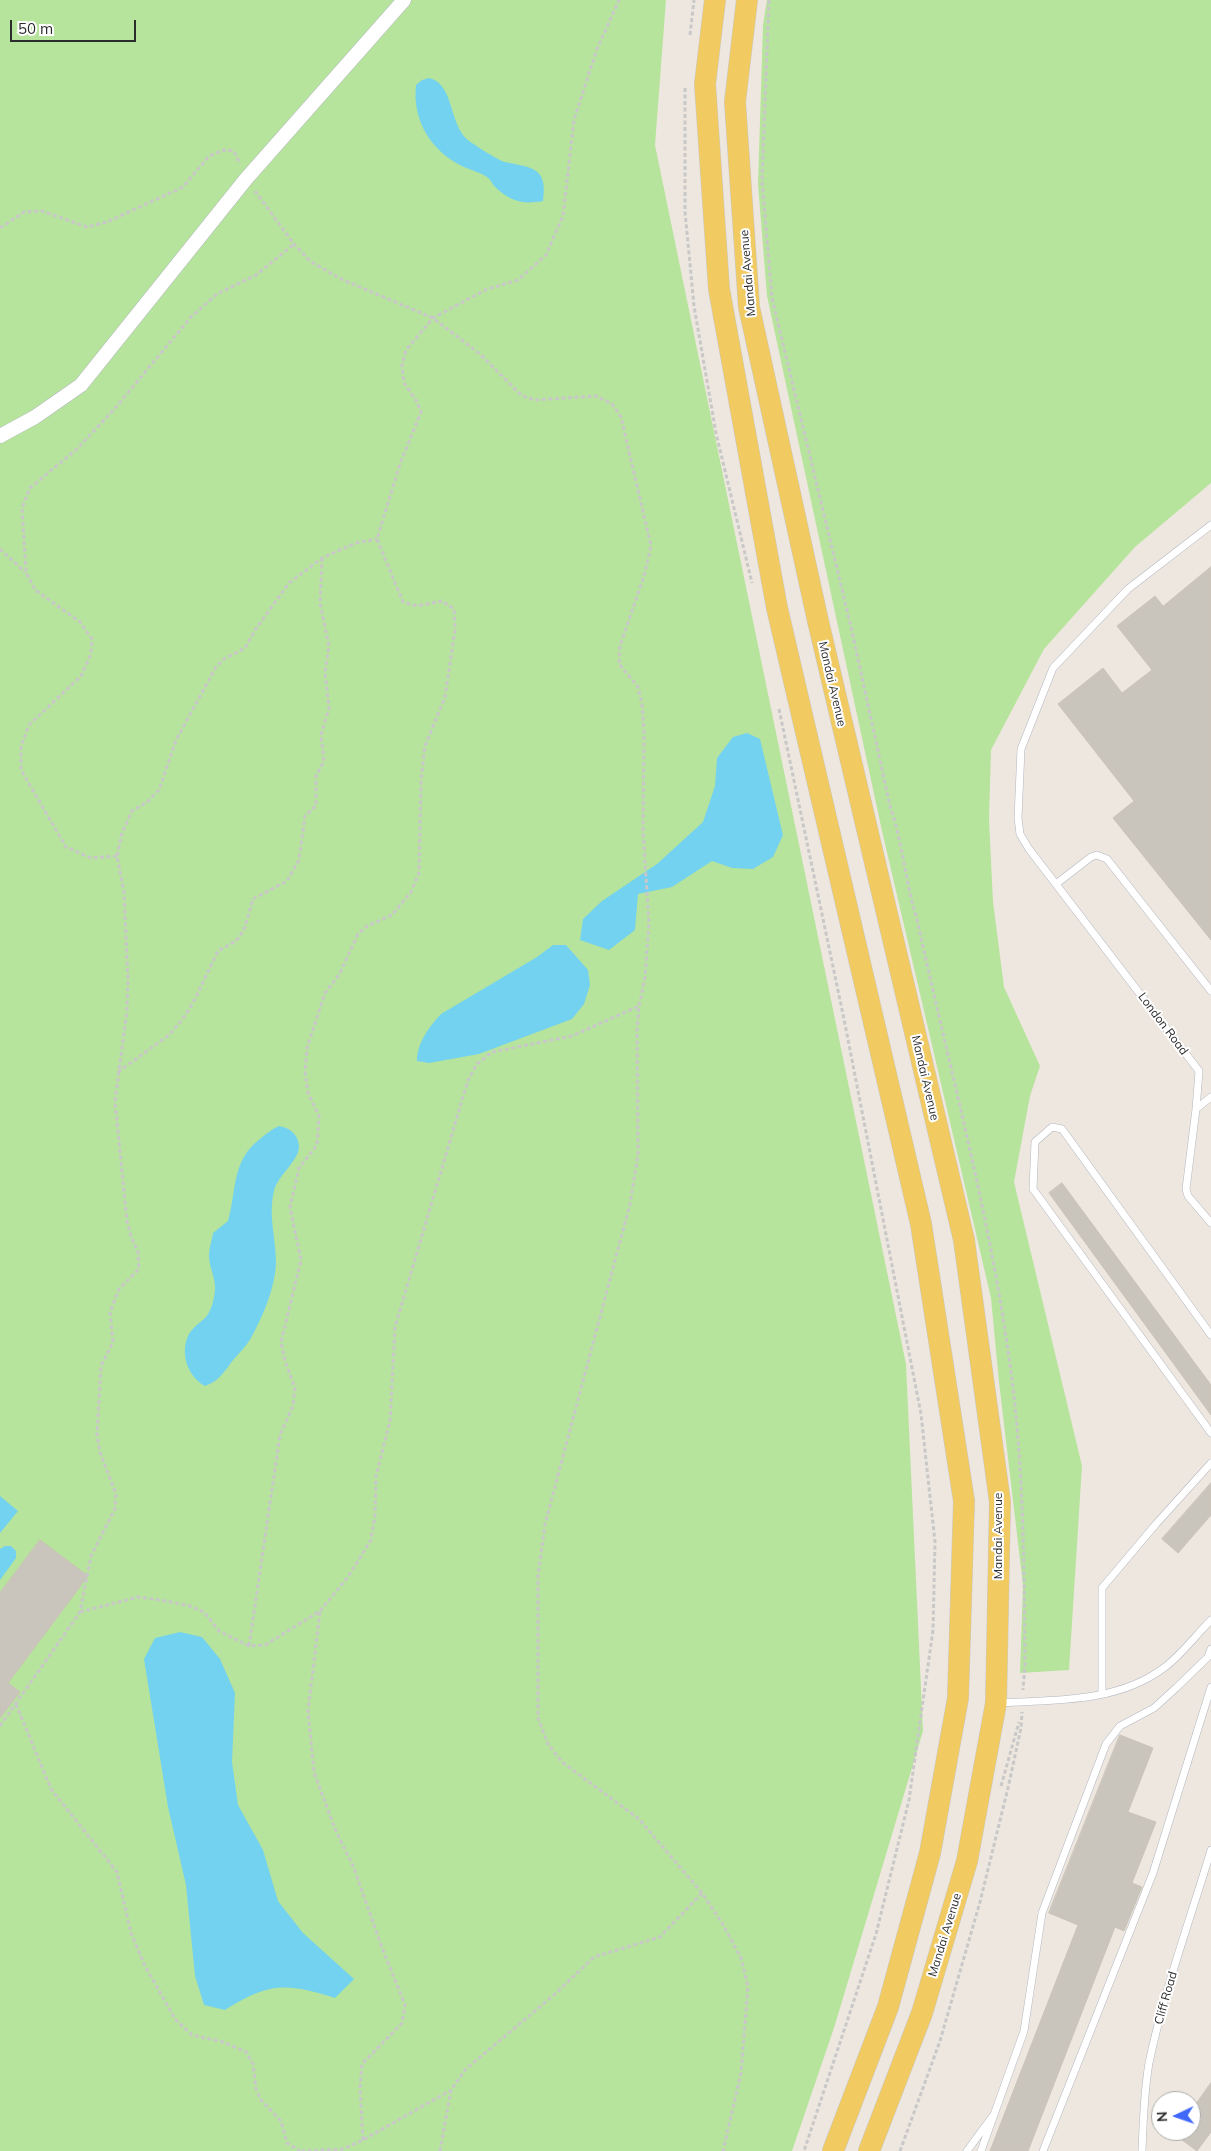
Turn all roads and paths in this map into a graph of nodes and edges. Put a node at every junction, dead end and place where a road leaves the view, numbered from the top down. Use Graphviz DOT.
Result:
graph roads {
  1 [pos="404,0"];
  2 [pos="619,0"];
  3 [pos="694,0"];
  4 [pos="715,0"];
  5 [pos="747,0"];
  6 [pos="690,39"];
  7 [pos="685,87"];
  8 [pos="294,244"];
  9 [pos="433,318"];
  10 [pos="0,436"];
  11 [pos="1211,525"];
  12 [pos="377,539"];
  13 [pos="0,550"];
  14 [pos="322,558"];
  15 [pos="26,572"];
  16 [pos="753,587"];
  17 [pos="778,703"];
  18 [pos="117,856"];
  19 [pos="1056,884"];
  20 [pos="1211,991"];
  21 [pos="639,1006"];
  22 [pos="118,1073"];
  23 [pos="1211,1097"];
  24 [pos="1196,1109"];
  25 [pos="1211,1223"];
  26 [pos="1211,1335"];
  27 [pos="1211,1433"];
  28 [pos="1211,1463"];
  29 [pos="320,1611"];
  30 [pos="80,1612"];
  31 [pos="1211,1620"];
  32 [pos="249,1646"];
  33 [pos="1211,1649"];
  34 [pos="1211,1687"];
  35 [pos="1102,1694"];
  36 [pos="16,1703"];
  37 [pos="996,1703"];
  38 [pos="0,1726"];
  39 [pos="1211,1850"];
  40 [pos="702,1893"];
  41 [pos="451,2090"];
  42 [pos="998,2108"];
  43 [pos="363,2140"];
  44 [pos="300,2151"];
  45 [pos="440,2151"];
  46 [pos="723,2151"];
  47 [pos="804,2151"];
  48 [pos="833,2151"];
  49 [pos="869,2151"];
  50 [pos="967,2151"];
  51 [pos="981,2151"];
  52 [pos="1043,2151"];
  53 [pos="1142,2151"];
  1 -- 10 [label="street"];
  2 -- 9 [label="path"];
  3 -- 6 [label="path"];
  4 -- 48 [label="main road"];
  5 -- 37 [label="main road, Mandai Avenue"];
  7 -- 16 [label="path"];
  8 -- 15 [label="path"];
  9 -- 12 [label="path"];
  9 -- 21 [label="path"];
  11 -- 19 [label="lane, London Road"];
  12 -- 14 [label="path"];
  12 -- 32 [label="path"];
  13 -- 15 [label="path"];
  14 -- 18 [label="path"];
  14 -- 22 [label="path"];
  15 -- 18 [label="path"];
  17 -- 47 [label="path"];
  18 -- 22 [label="path"];
  19 -- 20 [label="lane"];
  19 -- 24 [label="lane, London Road"];
  21 -- 29 [label="path"];
  21 -- 40 [label="path"];
  22 -- 30 [label="path"];
  23 -- 24 [label="lane"];
  24 -- 25 [label="lane, London Road"];
  26 -- 27 [label="lane"];
  28 -- 35 [label="lane"];
  29 -- 32 [label="path"];
  29 -- 43 [label="path"];
  30 -- 32 [label="path"];
  30 -- 36 [label="path"];
  31 -- 35 [label="lane"];
  33 -- 42 [label="lane"];
  34 -- 52 [label="lane"];
  35 -- 37 [label="lane"];
  36 -- 38 [label="path"];
  36 -- 44 [label="path"];
  37 -- 49 [label="main road, Mandai Avenue"];
  39 -- 53 [label="lane, Cliff Road"];
  40 -- 41 [label="path"];
  40 -- 46 [label="path"];
  41 -- 43 [label="path"];
  41 -- 45 [label="path"];
  42 -- 50 [label="lane"];
  42 -- 51 [label="lane"];
  43 -- 44 [label="path"];
}
